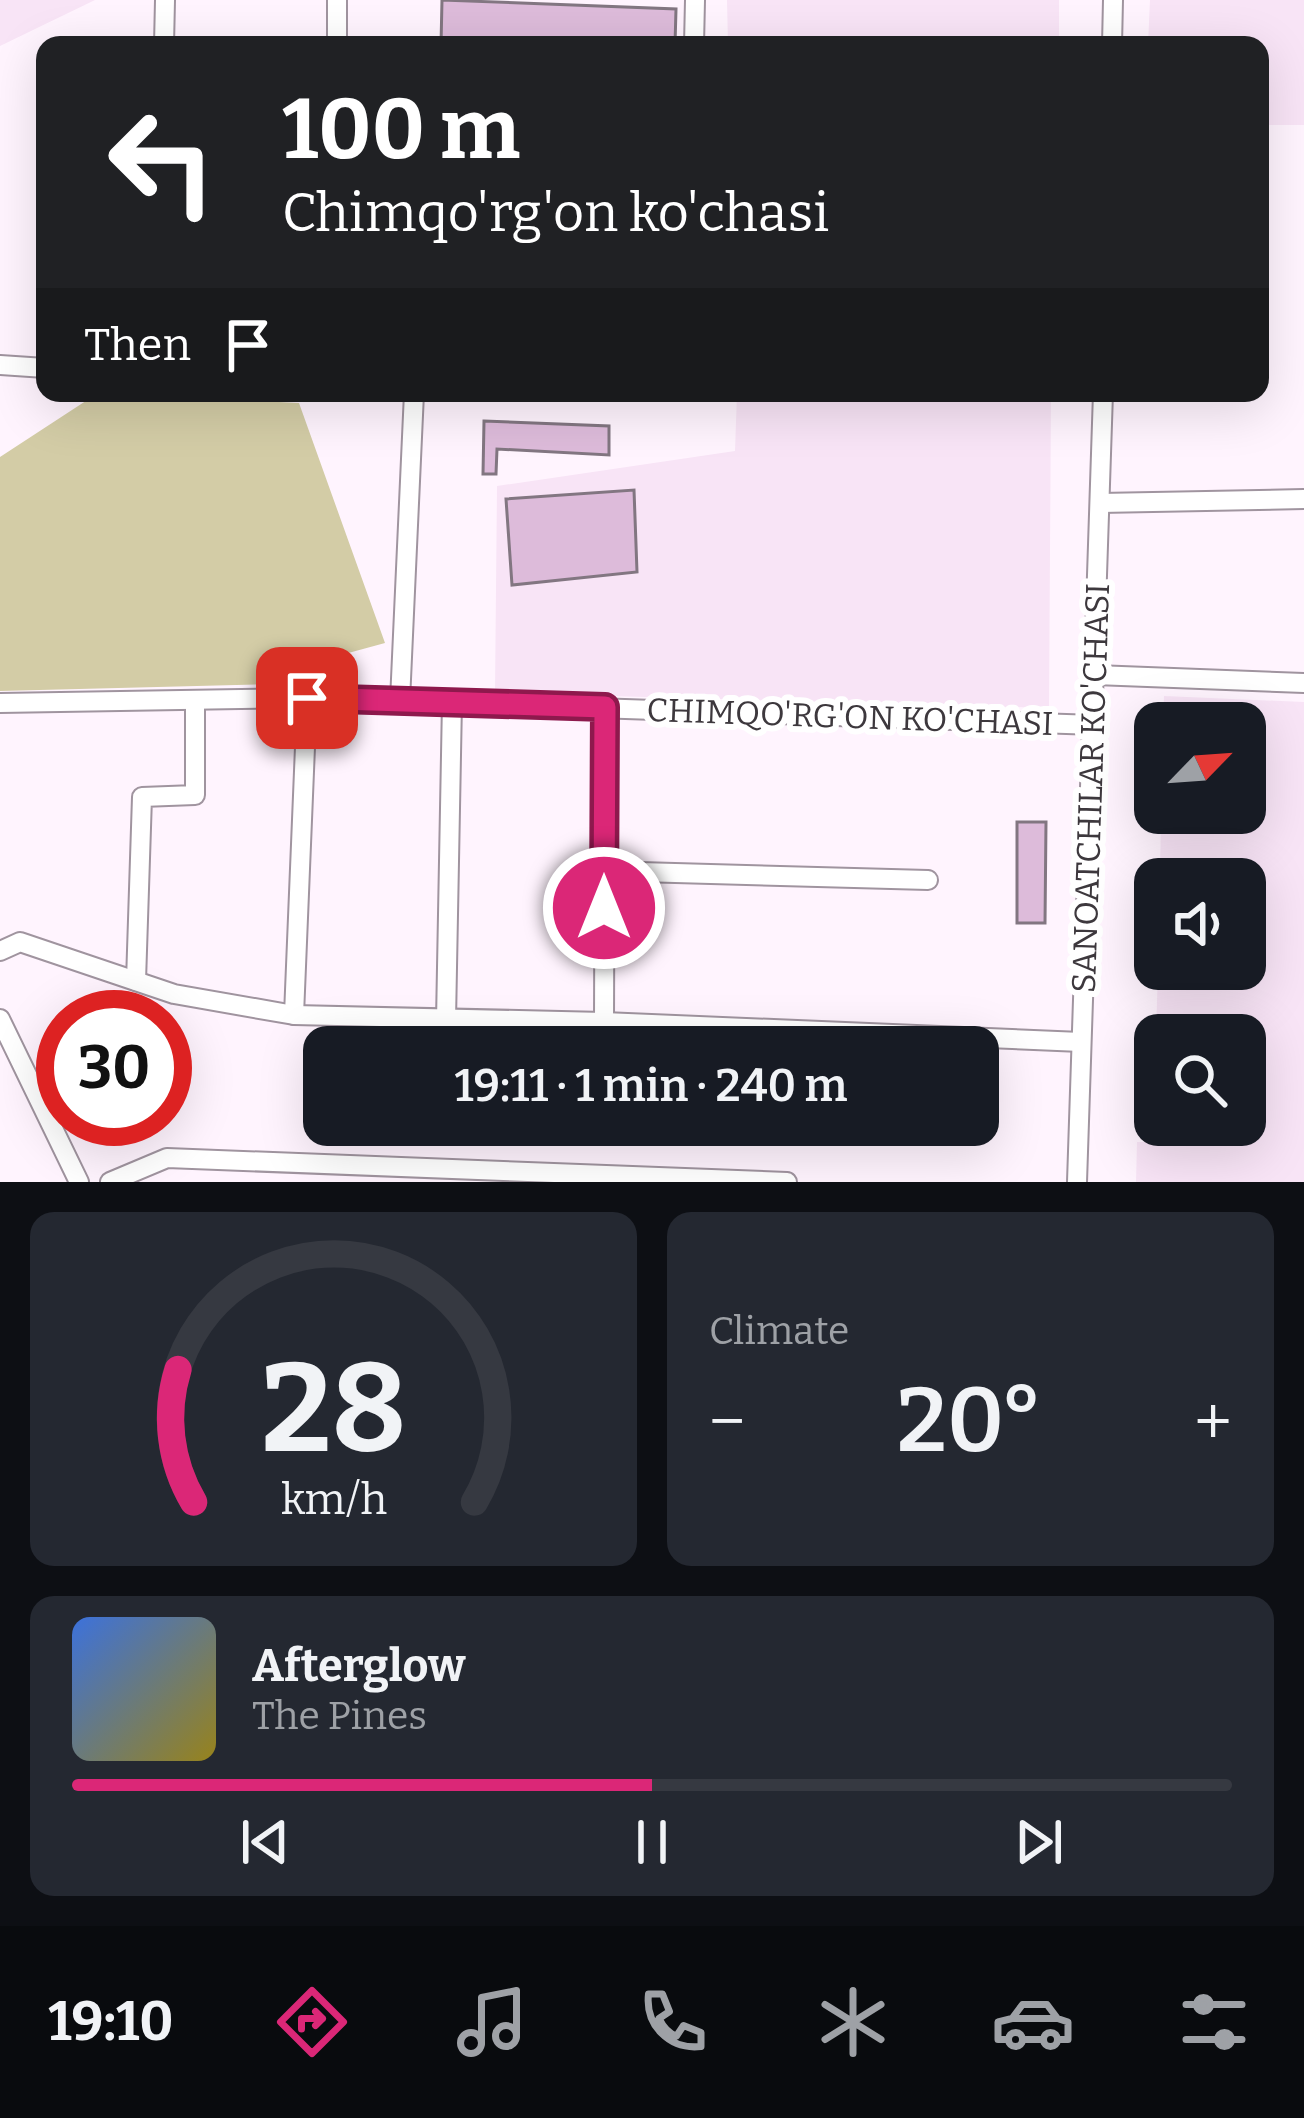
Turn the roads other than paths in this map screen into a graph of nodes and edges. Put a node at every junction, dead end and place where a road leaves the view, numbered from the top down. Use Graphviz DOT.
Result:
graph roads {
  1 [pos="165,0"];
  2 [pos="338,0"];
  3 [pos="695,0"];
  4 [pos="1113,0"];
  5 [pos="164,36"];
  6 [pos="337,36"];
  7 [pos="694,36"];
  8 [pos="1112,36"];
  9 [pos="0,365"];
  10 [pos="36,367"];
  11 [pos="413,402"];
  12 [pos="1102,402"];
  13 [pos="1304,499"];
  14 [pos="1100,503"];
  15 [pos="1095,675"];
  16 [pos="1304,683"];
  17 [pos="307,698"];
  18 [pos="195,700"];
  19 [pos="400,701"];
  20 [pos="452,702"];
  21 [pos="0,703"];
  22 [pos="605,707"];
  23 [pos="1095,725"];
  24 [pos="604,871"];
  25 [pos="928,880"];
  26 [pos="0,951"];
  27 [pos="136,981"];
  28 [pos="294,1015"];
  29 [pos="0,1019"];
  30 [pos="446,1021"];
  31 [pos="604,1022"];
  32 [pos="1081,1042"];
  33 [pos="307,1173"];
  34 [pos="79,1182"];
  35 [pos="110,1182"];
  36 [pos="787,1182"];
  37 [pos="1077,1182"];
  1 -- 5 [label="street"];
  2 -- 6 [label="street"];
  3 -- 7 [label="street"];
  4 -- 8 [label="street"];
  9 -- 10 [label="street"];
  11 -- 19 [label="street"];
  12 -- 14 [label="street, SANOATCHILAR KO'CHASI"];
  13 -- 14 [label="street"];
  14 -- 15 [label="street, SANOATCHILAR KO'CHASI"];
  15 -- 16 [label="street"];
  15 -- 23 [label="street, SANOATCHILAR KO'CHASI"];
  17 -- 18 [label="street, CHIMQO'RG'ON KO'CHASI"];
  17 -- 19 [label="street, CHIMQO'RG'ON KO'CHASI"];
  17 -- 28 [label="street"];
  18 -- 21 [label="street, CHIMQO'RG'ON KO'CHASI"];
  18 -- 27 [label="street"];
  19 -- 20 [label="street, CHIMQO'RG'ON KO'CHASI"];
  20 -- 22 [label="street, CHIMQO'RG'ON KO'CHASI"];
  20 -- 30 [label="street"];
  22 -- 23 [label="street, CHIMQO'RG'ON KO'CHASI"];
  22 -- 24 [label="street, CHIMQO'RG'ON KO'CHASI"];
  23 -- 32 [label="street, SANOATCHILAR KO'CHASI"];
  24 -- 25 [label="street"];
  24 -- 31 [label="street, CHIMQO'RG'ON KO'CHASI"];
  26 -- 27 [label="street"];
  27 -- 28 [label="street"];
  28 -- 30 [label="street"];
  29 -- 34 [label="street"];
  30 -- 31 [label="street"];
  31 -- 32 [label="street"];
  32 -- 37 [label="street, SANOATCHILAR KO'CHASI"];
  33 -- 35 [label="street"];
  33 -- 36 [label="street"];
}
